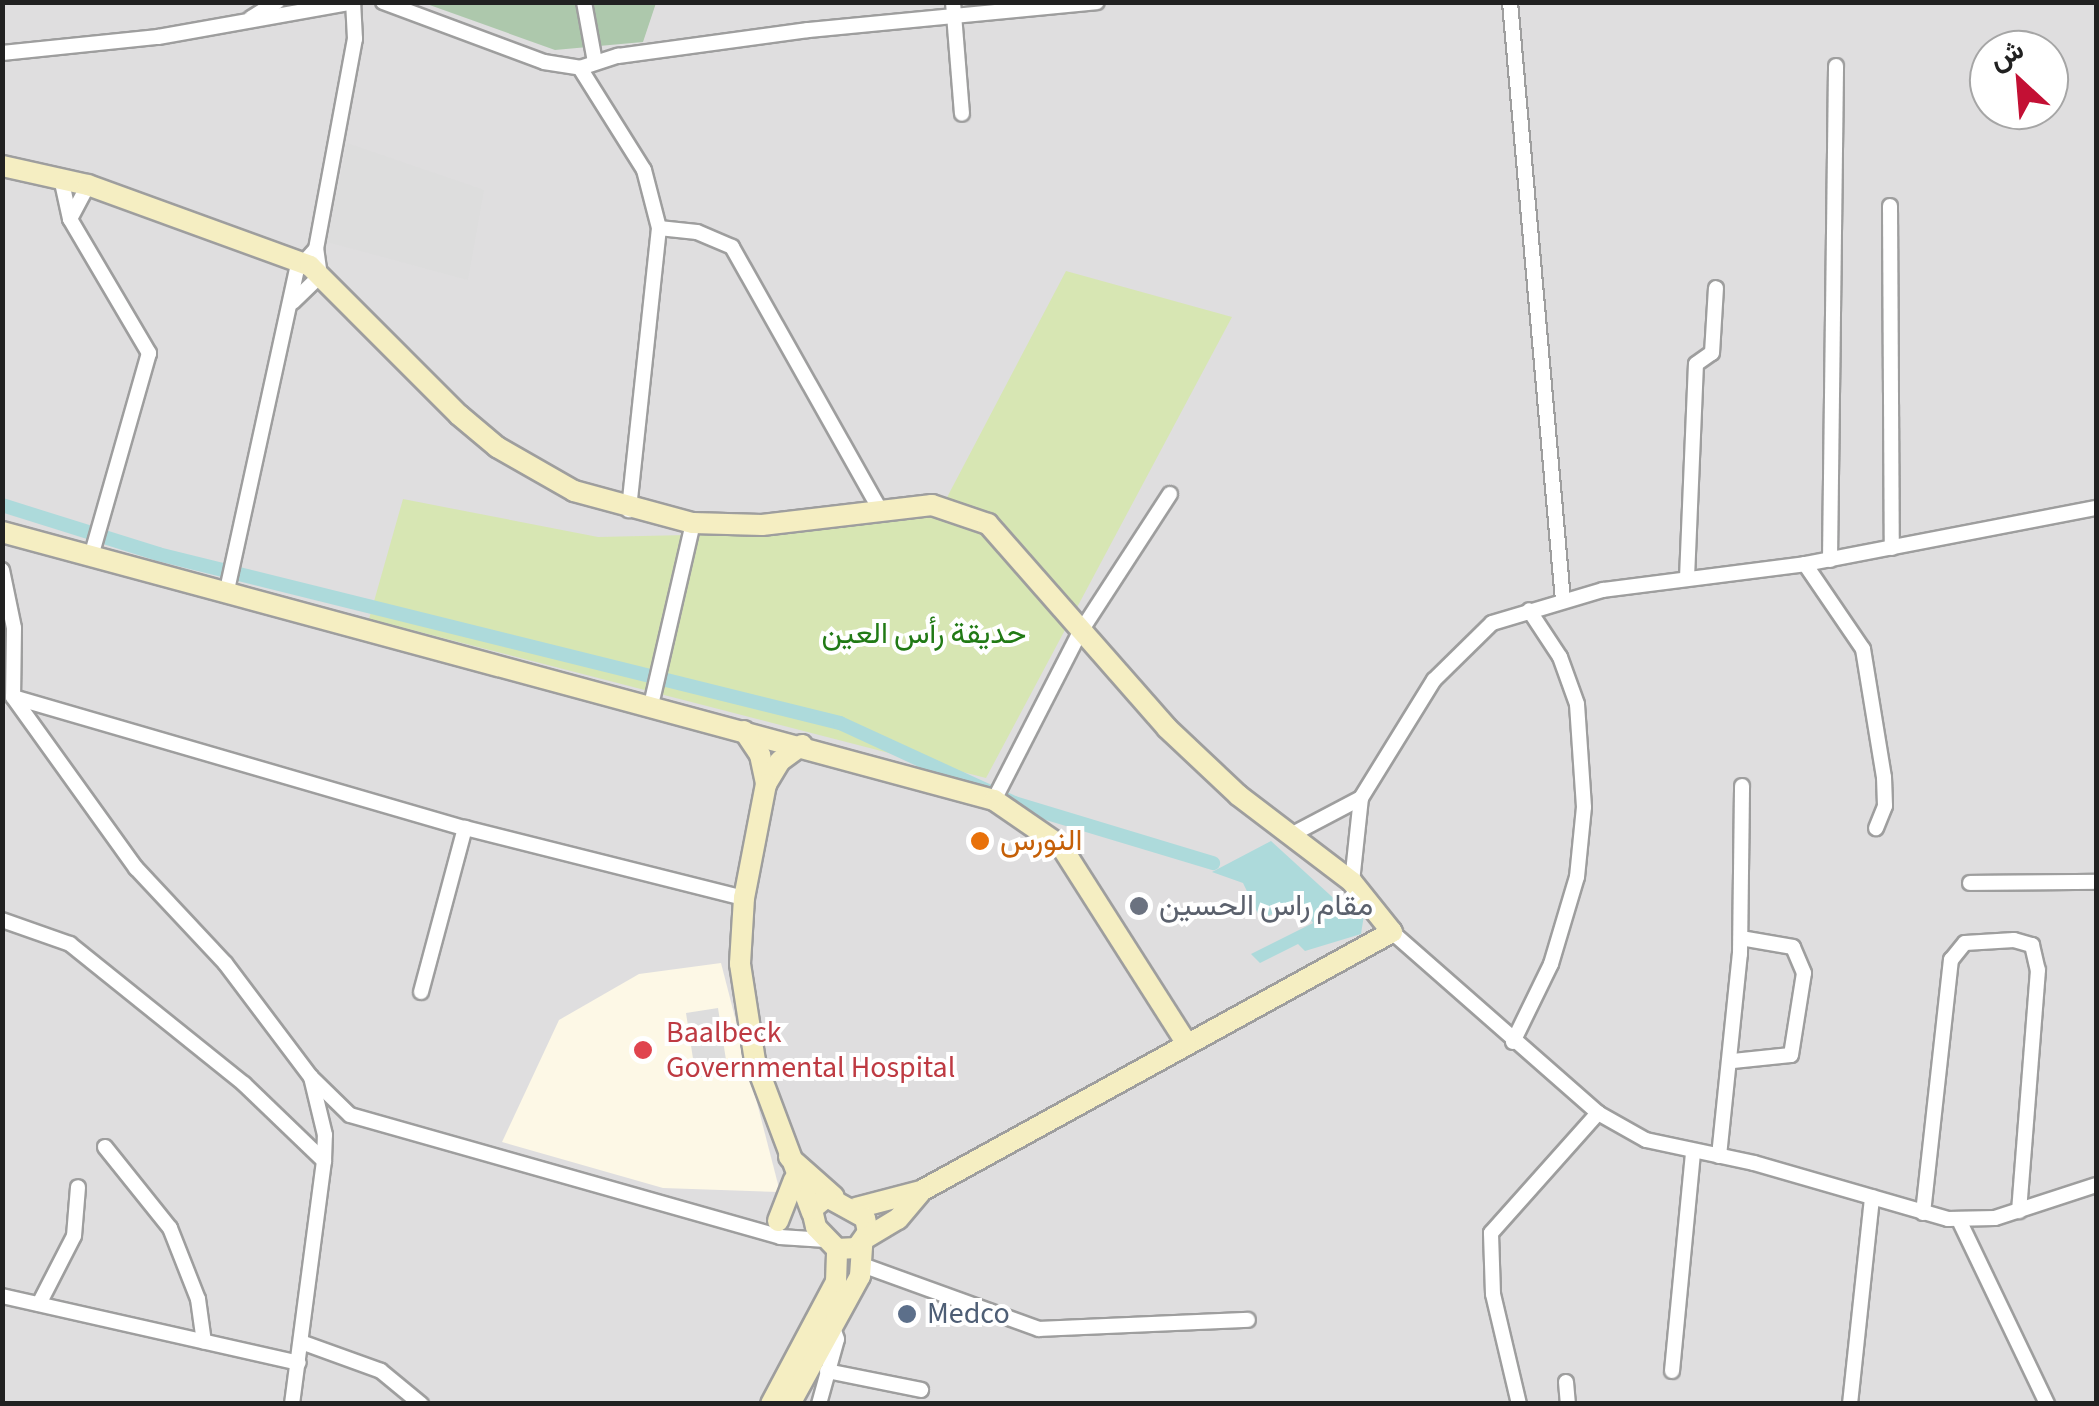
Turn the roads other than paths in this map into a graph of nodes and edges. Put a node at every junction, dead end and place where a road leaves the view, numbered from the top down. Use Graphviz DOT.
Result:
graph roads {
  1 [pos="277,2"];
  2 [pos="342,2"];
  3 [pos="383,2"];
  4 [pos="584,2"];
  5 [pos="1097,2"];
  6 [pos="1510,2"];
  7 [pos="353,3"];
  8 [pos="953,8"];
  9 [pos="246,21"];
  10 [pos="2,53"];
  11 [pos="588,65"];
  12 [pos="1836,66"];
  13 [pos="962,114"];
  14 [pos="2,166"];
  15 [pos="61,178"];
  16 [pos="88,185"];
  17 [pos="1890,206"];
  18 [pos="70,220"];
  19 [pos="659,228"];
  20 [pos="309,270"];
  21 [pos="1716,288"];
  22 [pos="1170,494"];
  23 [pos="2096,508"];
  24 [pos="629,510"];
  25 [pos="880,510"];
  26 [pos="693,523"];
  27 [pos="2,532"];
  28 [pos="94,547"];
  29 [pos="1892,548"];
  30 [pos="1830,560"];
  31 [pos="1805,564"];
  32 [pos="2,570"];
  33 [pos="1688,578"];
  34 [pos="229,582"];
  35 [pos="1563,600"];
  36 [pos="1529,610"];
  37 [pos="1074,644"];
  38 [pos="8,690"];
  39 [pos="652,699"];
  40 [pos="744,731"];
  41 [pos="802,745"];
  42 [pos="766,784"];
  43 [pos="1742,786"];
  44 [pos="1361,798"];
  45 [pos="994,800"];
  46 [pos="464,828"];
  47 [pos="1876,828"];
  48 [pos="1288,836"];
  49 [pos="1352,882"];
  50 [pos="1970,882"];
  51 [pos="2096,882"];
  52 [pos="744,898"];
  53 [pos="2,920"];
  54 [pos="1392,932"];
  55 [pos="1741,938"];
  56 [pos="421,992"];
  57 [pos="1185,1041"];
  58 [pos="1513,1042"];
  59 [pos="1733,1062"];
  60 [pos="311,1077"];
  61 [pos="1598,1113"];
  62 [pos="350,1115"];
  63 [pos="325,1135"];
  64 [pos="105,1147"];
  65 [pos="1694,1152"];
  66 [pos="787,1156"];
  67 [pos="1719,1156"];
  68 [pos="324,1161"];
  69 [pos="794,1180"];
  70 [pos="2096,1186"];
  71 [pos="78,1187"];
  72 [pos="921,1191"];
  73 [pos="834,1197"];
  74 [pos="1872,1197"];
  75 [pos="856,1208"];
  76 [pos="2018,1211"];
  77 [pos="812,1213"];
  78 [pos="1923,1213"];
  79 [pos="1959,1220"];
  80 [pos="772,1227"];
  81 [pos="864,1241"];
  82 [pos="832,1245"];
  83 [pos="864,1266"];
  84 [pos="2,1296"];
  85 [pos="39,1304"];
  86 [pos="1248,1320"];
  87 [pos="826,1322"];
  88 [pos="204,1342"];
  89 [pos="301,1342"];
  90 [pos="299,1363"];
  91 [pos="1672,1371"];
  92 [pos="828,1372"];
  93 [pos="1566,1382"];
  94 [pos="921,1390"];
  95 [pos="292,1404"];
  96 [pos="421,1404"];
  97 [pos="770,1404"];
  98 [pos="790,1404"];
  99 [pos="819,1404"];
  100 [pos="1518,1404"];
  101 [pos="1568,1404"];
  102 [pos="1850,1404"];
  103 [pos="2047,1404"];
  1 -- 9 [label="street"];
  2 -- 7 [label="street"];
  2 -- 9 [label="street"];
  3 -- 11 [label="street"];
  4 -- 11 [label="street"];
  5 -- 8 [label="street"];
  6 -- 35 [label="street"];
  7 -- 20 [label="street"];
  8 -- 11 [label="street"];
  8 -- 13 [label="street"];
  9 -- 10 [label="street"];
  11 -- 19 [label="street"];
  12 -- 30 [label="street"];
  14 -- 15 [label="street"];
  15 -- 16 [label="street"];
  15 -- 18 [label="street"];
  16 -- 18 [label="street"];
  16 -- 20 [label="street"];
  17 -- 29 [label="street"];
  18 -- 28 [label="street"];
  19 -- 24 [label="street"];
  19 -- 25 [label="street"];
  20 -- 24 [label="street"];
  20 -- 34 [label="street"];
  21 -- 33 [label="street"];
  22 -- 37 [label="street"];
  23 -- 29 [label="street"];
  24 -- 26 [label="street"];
  25 -- 26 [label="street"];
  25 -- 37 [label="street"];
  26 -- 39 [label="street"];
  27 -- 28 [label="street"];
  28 -- 34 [label="street"];
  29 -- 30 [label="street"];
  30 -- 31 [label="street"];
  31 -- 33 [label="street"];
  31 -- 47 [label="street"];
  32 -- 38 [label="street"];
  33 -- 35 [label="street"];
  34 -- 39 [label="street"];
  35 -- 36 [label="street"];
  36 -- 44 [label="street"];
  36 -- 58 [label="street"];
  37 -- 45 [label="street"];
  37 -- 48 [label="street"];
  38 -- 46 [label="street"];
  38 -- 60 [label="street"];
  39 -- 40 [label="street"];
  40 -- 41 [label="street"];
  40 -- 42 [label="street"];
  41 -- 42 [label="street"];
  41 -- 45 [label="street"];
  42 -- 52 [label="street"];
  43 -- 55 [label="street"];
  44 -- 48 [label="street"];
  44 -- 49 [label="street"];
  45 -- 57 [label="street"];
  46 -- 52 [label="street"];
  46 -- 56 [label="street"];
  48 -- 49 [label="street"];
  49 -- 54 [label="street"];
  50 -- 51 [label="street"];
  52 -- 66 [label="street"];
  53 -- 68 [label="street"];
  54 -- 57 [label="street"];
  54 -- 58 [label="street"];
  55 -- 59 [label="street"];
  55 -- 59 [label="street"];
  57 -- 72 [label="street"];
  58 -- 61 [label="street"];
  59 -- 67 [label="street"];
  60 -- 62 [label="street"];
  60 -- 63 [label="street"];
  61 -- 65 [label="street"];
  61 -- 100 [label="street"];
  62 -- 63 [label="street"];
  62 -- 80 [label="street"];
  63 -- 68 [label="street"];
  64 -- 88 [label="street"];
  65 -- 67 [label="street"];
  65 -- 91 [label="street"];
  66 -- 69 [label="street"];
  66 -- 73 [label="street"];
  67 -- 74 [label="street"];
  68 -- 89 [label="street"];
  69 -- 77 [label="street"];
  69 -- 80 [label="street"];
  70 -- 76 [label="street"];
  71 -- 85 [label="street"];
  72 -- 75 [label="street"];
  72 -- 81 [label="street"];
  73 -- 75 [label="street"];
  73 -- 77 [label="street"];
  74 -- 78 [label="street"];
  74 -- 102 [label="street"];
  75 -- 81 [label="street"];
  76 -- 78 [label="street"];
  76 -- 79 [label="street"];
  77 -- 80 [label="street"];
  77 -- 82 [label="street"];
  78 -- 79 [label="street"];
  79 -- 103 [label="street"];
  80 -- 82 [label="street"];
  81 -- 82 [label="street"];
  81 -- 83 [label="street"];
  82 -- 87 [label="street"];
  83 -- 86 [label="street"];
  83 -- 87 [label="street"];
  84 -- 85 [label="street"];
  85 -- 88 [label="street"];
  87 -- 92 [label="street"];
  87 -- 97 [label="street"];
  87 -- 98 [label="street"];
  88 -- 90 [label="street"];
  89 -- 90 [label="street"];
  89 -- 96 [label="street"];
  90 -- 95 [label="street"];
  92 -- 94 [label="street"];
  92 -- 99 [label="street"];
  93 -- 101 [label="street"];
}
